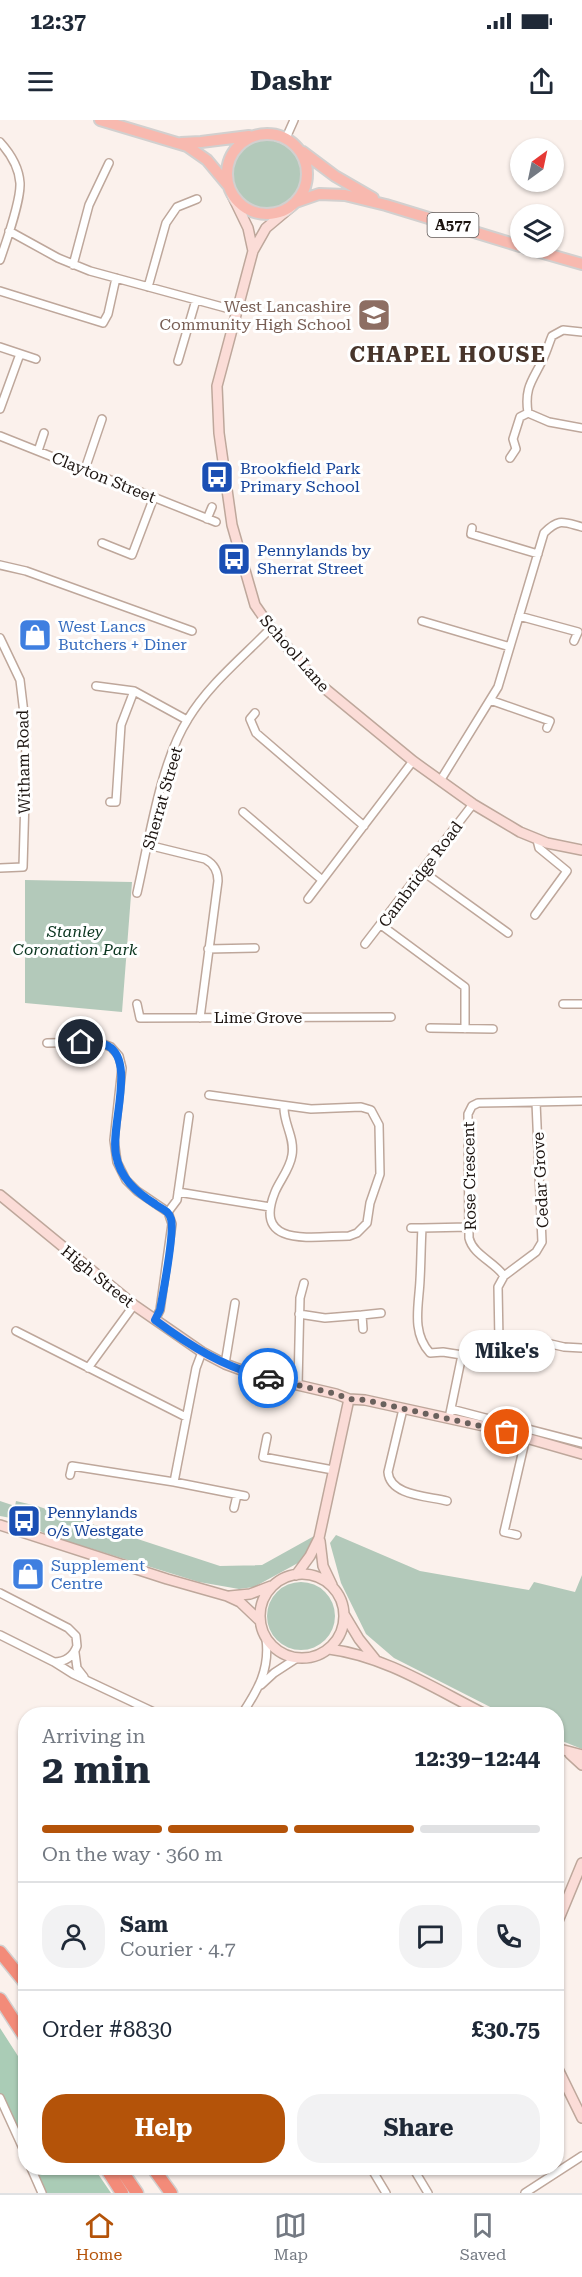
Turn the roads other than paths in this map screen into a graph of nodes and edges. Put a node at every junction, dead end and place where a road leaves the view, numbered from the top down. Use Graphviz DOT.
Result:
graph roads {
  1 [pos="100,120"];
  2 [pos="294,120"];
  3 [pos="253,136"];
  4 [pos="286,138"];
  5 [pos="0,142"];
  6 [pos="178,143"];
  7 [pos="299,149"];
  8 [pos="109,163"];
  9 [pos="230,190"];
  10 [pos="197,199"];
  11 [pos="293,204"];
  12 [pos="386,205"];
  13 [pos="9,231"];
  14 [pos="510,243"];
  15 [pos="253,251"];
  16 [pos="561,258"];
  17 [pos="0,260"];
  18 [pos="582,264"];
  19 [pos="73,265"];
  20 [pos="116,278"];
  21 [pos="148,287"];
  22 [pos="0,291"];
  23 [pos="196,300"];
  24 [pos="237,311"];
  25 [pos="582,332"];
  26 [pos="0,347"];
  27 [pos="20,354"];
  28 [pos="36,359"];
  29 [pos="178,362"];
  30 [pos="0,409"];
  31 [pos="528,412"];
  32 [pos="102,419"];
  33 [pos="582,428"];
  34 [pos="44,434"];
  35 [pos="0,436"];
  36 [pos="38,451"];
  37 [pos="510,458"];
  38 [pos="84,469"];
  39 [pos="154,497"];
  40 [pos="212,507"];
  41 [pos="207,519"];
  42 [pos="216,522"];
  43 [pos="582,527"];
  44 [pos="472,528"];
  45 [pos="102,543"];
  46 [pos="538,554"];
  47 [pos="0,565"];
  48 [pos="519,616"];
  49 [pos="422,621"];
  50 [pos="271,628"];
  51 [pos="192,632"];
  52 [pos="0,638"];
  53 [pos="574,642"];
  54 [pos="510,647"];
  55 [pos="0,661"];
  56 [pos="10,662"];
  57 [pos="96,686"];
  58 [pos="134,691"];
  59 [pos="490,700"];
  60 [pos="255,713"];
  61 [pos="187,720"];
  62 [pos="548,728"];
  63 [pos="412,761"];
  64 [pos="440,781"];
  65 [pos="110,802"];
  66 [pos="473,804"];
  67 [pos="243,812"];
  68 [pos="364,826"];
  69 [pos="537,840"];
  70 [pos="148,845"];
  71 [pos="582,850"];
  72 [pos="0,868"];
  73 [pos="422,871"];
  74 [pos="322,880"];
  75 [pos="137,893"];
  76 [pos="308,899"];
  77 [pos="535,915"];
  78 [pos="381,925"];
  79 [pos="508,933"];
  80 [pos="365,944"];
  81 [pos="255,948"];
  82 [pos="208,949"];
  83 [pos="137,1004"];
  84 [pos="563,1004"];
  85 [pos="582,1004"];
  86 [pos="391,1017"];
  87 [pos="200,1018"];
  88 [pos="430,1028"];
  89 [pos="465,1029"];
  90 [pos="493,1029"];
  91 [pos="47,1042"];
  92 [pos="209,1095"];
  93 [pos="582,1101"];
  94 [pos="536,1102"];
  95 [pos="284,1106"];
  96 [pos="189,1116"];
  97 [pos="178,1192"];
  98 [pos="0,1195"];
  99 [pos="270,1207"];
  100 [pos="168,1212"];
  101 [pos="469,1227"];
  102 [pos="411,1228"];
  103 [pos="422,1228"];
  104 [pos="504,1276"];
  105 [pos="304,1283"];
  106 [pos="235,1303"];
  107 [pos="134,1305"];
  108 [pos="381,1313"];
  109 [pos="299,1314"];
  110 [pos="362,1315"];
  111 [pos="155,1320"];
  112 [pos="363,1329"];
  113 [pos="16,1331"];
  114 [pos="499,1341"];
  115 [pos="582,1348"];
  116 [pos="202,1352"];
  117 [pos="462,1355"];
  118 [pos="225,1364"];
  119 [pos="88,1368"];
  120 [pos="298,1385"];
  121 [pos="349,1399"];
  122 [pos="403,1409"];
  123 [pos="450,1414"];
  124 [pos="186,1417"];
  125 [pos="267,1437"];
  126 [pos="526,1437"];
  127 [pos="582,1443"];
  128 [pos="582,1454"];
  129 [pos="333,1470"];
  130 [pos="70,1475"];
  131 [pos="174,1482"];
  132 [pos="237,1495"];
  133 [pos="245,1496"];
  134 [pos="447,1501"];
  135 [pos="234,1508"];
  136 [pos="0,1525"];
  137 [pos="517,1535"];
  138 [pos="320,1538"];
  139 [pos="296,1575"];
  140 [pos="273,1585"];
  141 [pos="336,1592"];
  142 [pos="0,1593"];
  143 [pos="227,1596"];
  144 [pos="344,1614"];
  145 [pos="260,1621"];
  146 [pos="0,1635"];
  147 [pos="266,1639"];
  148 [pos="329,1649"];
  149 [pos="75,1653"];
  150 [pos="297,1658"];
  151 [pos="375,1659"];
  152 [pos="54,1662"];
  153 [pos="86,1679"];
  154 [pos="260,1685"];
  155 [pos="144,1707"];
  156 [pos="247,1707"];
  157 [pos="471,1707"];
  158 [pos="564,1751"];
  159 [pos="568,1753"];
  160 [pos="582,1755"];
  161 [pos="582,1765"];
  162 [pos="582,1863"];
  163 [pos="582,1878"];
  164 [pos="570,1894"];
  165 [pos="564,1908"];
  166 [pos="0,1952"];
  167 [pos="18,1974"];
  168 [pos="0,1997"];
  169 [pos="18,2021"];
  170 [pos="18,2026"];
  171 [pos="564,2082"];
  172 [pos="0,2098"];
  173 [pos="582,2118"];
  174 [pos="18,2137"];
  175 [pos="582,2156"];
  176 [pos="564,2168"];
  177 [pos="34,2175"];
  178 [pos="110,2175"];
  179 [pos="125,2175"];
  180 [pos="150,2175"];
  181 [pos="158,2175"];
  182 [pos="375,2175"];
  183 [pos="417,2175"];
  184 [pos="553,2175"];
  185 [pos="42,2193"];
  186 [pos="122,2193"];
  187 [pos="137,2193"];
  188 [pos="162,2193"];
  189 [pos="171,2193"];
  190 [pos="386,2193"];
  191 [pos="428,2193"];
  192 [pos="525,2193"];
  1 -- 6 [label="main road, A577"];
  2 -- 4 [label="street"];
  3 -- 4 [label="main road, A577"];
  3 -- 6 [label="main road, A577"];
  3 -- 9 [label="main road"];
  4 -- 7 [label="main road, A577"];
  5 -- 13 [label="street"];
  6 -- 9 [label="main road, A577"];
  7 -- 11 [label="main road"];
  7 -- 12 [label="main road, A577"];
  8 -- 19 [label="street"];
  9 -- 11 [label="main road, A577"];
  9 -- 15 [label="street"];
  10 -- 21 [label="street"];
  11 -- 12 [label="main road, A577"];
  11 -- 15 [label="street, School Lane"];
  12 -- 14 [label="main road, A577"];
  13 -- 17 [label="street"];
  13 -- 19 [label="street"];
  15 -- 24 [label="street, School Lane"];
  16 -- 18 [label="main road"];
  19 -- 20 [label="street"];
  20 -- 21 [label="street"];
  20 -- 22 [label="street"];
  21 -- 23 [label="street"];
  23 -- 24 [label="street"];
  23 -- 29 [label="street"];
  24 -- 50 [label="street, School Lane"];
  25 -- 31 [label="street"];
  26 -- 27 [label="street"];
  27 -- 28 [label="street"];
  27 -- 30 [label="street"];
  31 -- 33 [label="street"];
  31 -- 37 [label="street"];
  32 -- 38 [label="street"];
  34 -- 36 [label="street"];
  35 -- 36 [label="street, Clayton Street"];
  36 -- 38 [label="street, Clayton Street"];
  38 -- 39 [label="street, Clayton Street"];
  39 -- 41 [label="street, Clayton Street"];
  39 -- 45 [label="street"];
  40 -- 41 [label="street"];
  41 -- 42 [label="street, Clayton Street"];
  43 -- 46 [label="street"];
  44 -- 46 [label="street"];
  46 -- 48 [label="street"];
  47 -- 51 [label="street"];
  48 -- 53 [label="street"];
  48 -- 54 [label="street"];
  49 -- 54 [label="street"];
  50 -- 61 [label="street, Sherrat Street"];
  50 -- 63 [label="street, School Lane"];
  52 -- 56 [label="street, Witham Road"];
  54 -- 59 [label="street"];
  55 -- 56 [label="street"];
  56 -- 72 [label="street, Witham Road"];
  57 -- 58 [label="street"];
  58 -- 61 [label="street"];
  58 -- 65 [label="street"];
  59 -- 62 [label="street"];
  59 -- 64 [label="street"];
  60 -- 68 [label="street"];
  61 -- 70 [label="street, Sherrat Street"];
  63 -- 64 [label="street, School Lane"];
  63 -- 68 [label="street"];
  64 -- 66 [label="street, School Lane"];
  66 -- 69 [label="street, School Lane"];
  66 -- 73 [label="street, Cambridge Road"];
  67 -- 74 [label="street"];
  68 -- 74 [label="street"];
  69 -- 71 [label="street, School Lane"];
  69 -- 77 [label="street"];
  70 -- 75 [label="street, Sherrat Street"];
  70 -- 82 [label="street"];
  73 -- 78 [label="street, Cambridge Road"];
  73 -- 79 [label="street"];
  74 -- 76 [label="street"];
  78 -- 80 [label="street, Cambridge Road"];
  78 -- 89 [label="street"];
  81 -- 82 [label="street"];
  82 -- 87 [label="street"];
  83 -- 87 [label="street, Lime Grove"];
  84 -- 85 [label="street"];
  86 -- 87 [label="street, Lime Grove"];
  88 -- 89 [label="street"];
  89 -- 90 [label="street"];
  91 -- 100 [label="street"];
  92 -- 95 [label="street"];
  93 -- 94 [label="street, Rose Crescent"];
  94 -- 101 [label="street, Rose Crescent"];
  94 -- 104 [label="street, Cedar Grove"];
  95 -- 99 [label="street"];
  95 -- 99 [label="street"];
  96 -- 97 [label="street"];
  97 -- 99 [label="street"];
  97 -- 100 [label="street"];
  98 -- 107 [label="street, High Street"];
  100 -- 111 [label="street"];
  101 -- 103 [label="street"];
  101 -- 104 [label="street, Rose Crescent"];
  102 -- 103 [label="street"];
  103 -- 117 [label="street"];
  104 -- 114 [label="street"];
  105 -- 109 [label="street"];
  106 -- 118 [label="street"];
  107 -- 111 [label="street, High Street"];
  107 -- 119 [label="street"];
  108 -- 110 [label="street"];
  109 -- 110 [label="street"];
  109 -- 120 [label="street"];
  110 -- 112 [label="street"];
  111 -- 116 [label="street, High Street"];
  113 -- 119 [label="street"];
  114 -- 115 [label="street"];
  114 -- 117 [label="street"];
  116 -- 118 [label="street, High Street"];
  116 -- 124 [label="street"];
  117 -- 123 [label="street"];
  118 -- 120 [label="street, High Street"];
  119 -- 124 [label="street"];
  120 -- 121 [label="street, High Street"];
  121 -- 122 [label="street, High Street"];
  121 -- 129 [label="street"];
  122 -- 123 [label="street, High Street"];
  122 -- 134 [label="street"];
  123 -- 126 [label="street, High Street"];
  123 -- 127 [label="street"];
  124 -- 131 [label="street"];
  125 -- 129 [label="street"];
  126 -- 128 [label="street, High Street"];
  126 -- 137 [label="street"];
  129 -- 138 [label="street"];
  130 -- 131 [label="street"];
  131 -- 132 [label="street"];
  132 -- 133 [label="street"];
  132 -- 135 [label="street"];
  136 -- 143 [label="street"];
  138 -- 139 [label="street"];
  138 -- 141 [label="street"];
  139 -- 140 [label="street"];
  139 -- 141 [label="street"];
  140 -- 143 [label="street"];
  140 -- 145 [label="street"];
  141 -- 144 [label="street"];
  142 -- 149 [label="street"];
  143 -- 145 [label="street"];
  144 -- 148 [label="street"];
  144 -- 151 [label="street"];
  145 -- 147 [label="street"];
  146 -- 152 [label="street"];
  147 -- 150 [label="street"];
  147 -- 154 [label="street"];
  148 -- 150 [label="street"];
  148 -- 151 [label="street"];
  149 -- 152 [label="street"];
  149 -- 153 [label="street"];
  150 -- 154 [label="street"];
  151 -- 157 [label="street"];
  152 -- 153 [label="street"];
  153 -- 155 [label="street"];
  154 -- 156 [label="street"];
  158 -- 159 [label="street"];
  159 -- 160 [label="street"];
  159 -- 161 [label="street"];
  162 -- 164 [label="street"];
  163 -- 164 [label="street"];
  164 -- 165 [label="street"];
  166 -- 167 [label="highway"];
  168 -- 169 [label="highway"];
  168 -- 170 [label="highway"];
  171 -- 173 [label="street"];
  172 -- 174 [label="street"];
  175 -- 176 [label="street"];
  177 -- 185 [label="street"];
  178 -- 186 [label="highway"];
  179 -- 187 [label="highway"];
  180 -- 188 [label="highway"];
  181 -- 189 [label="highway"];
  182 -- 190 [label="street"];
  183 -- 191 [label="street"];
  184 -- 192 [label="street"];
}
